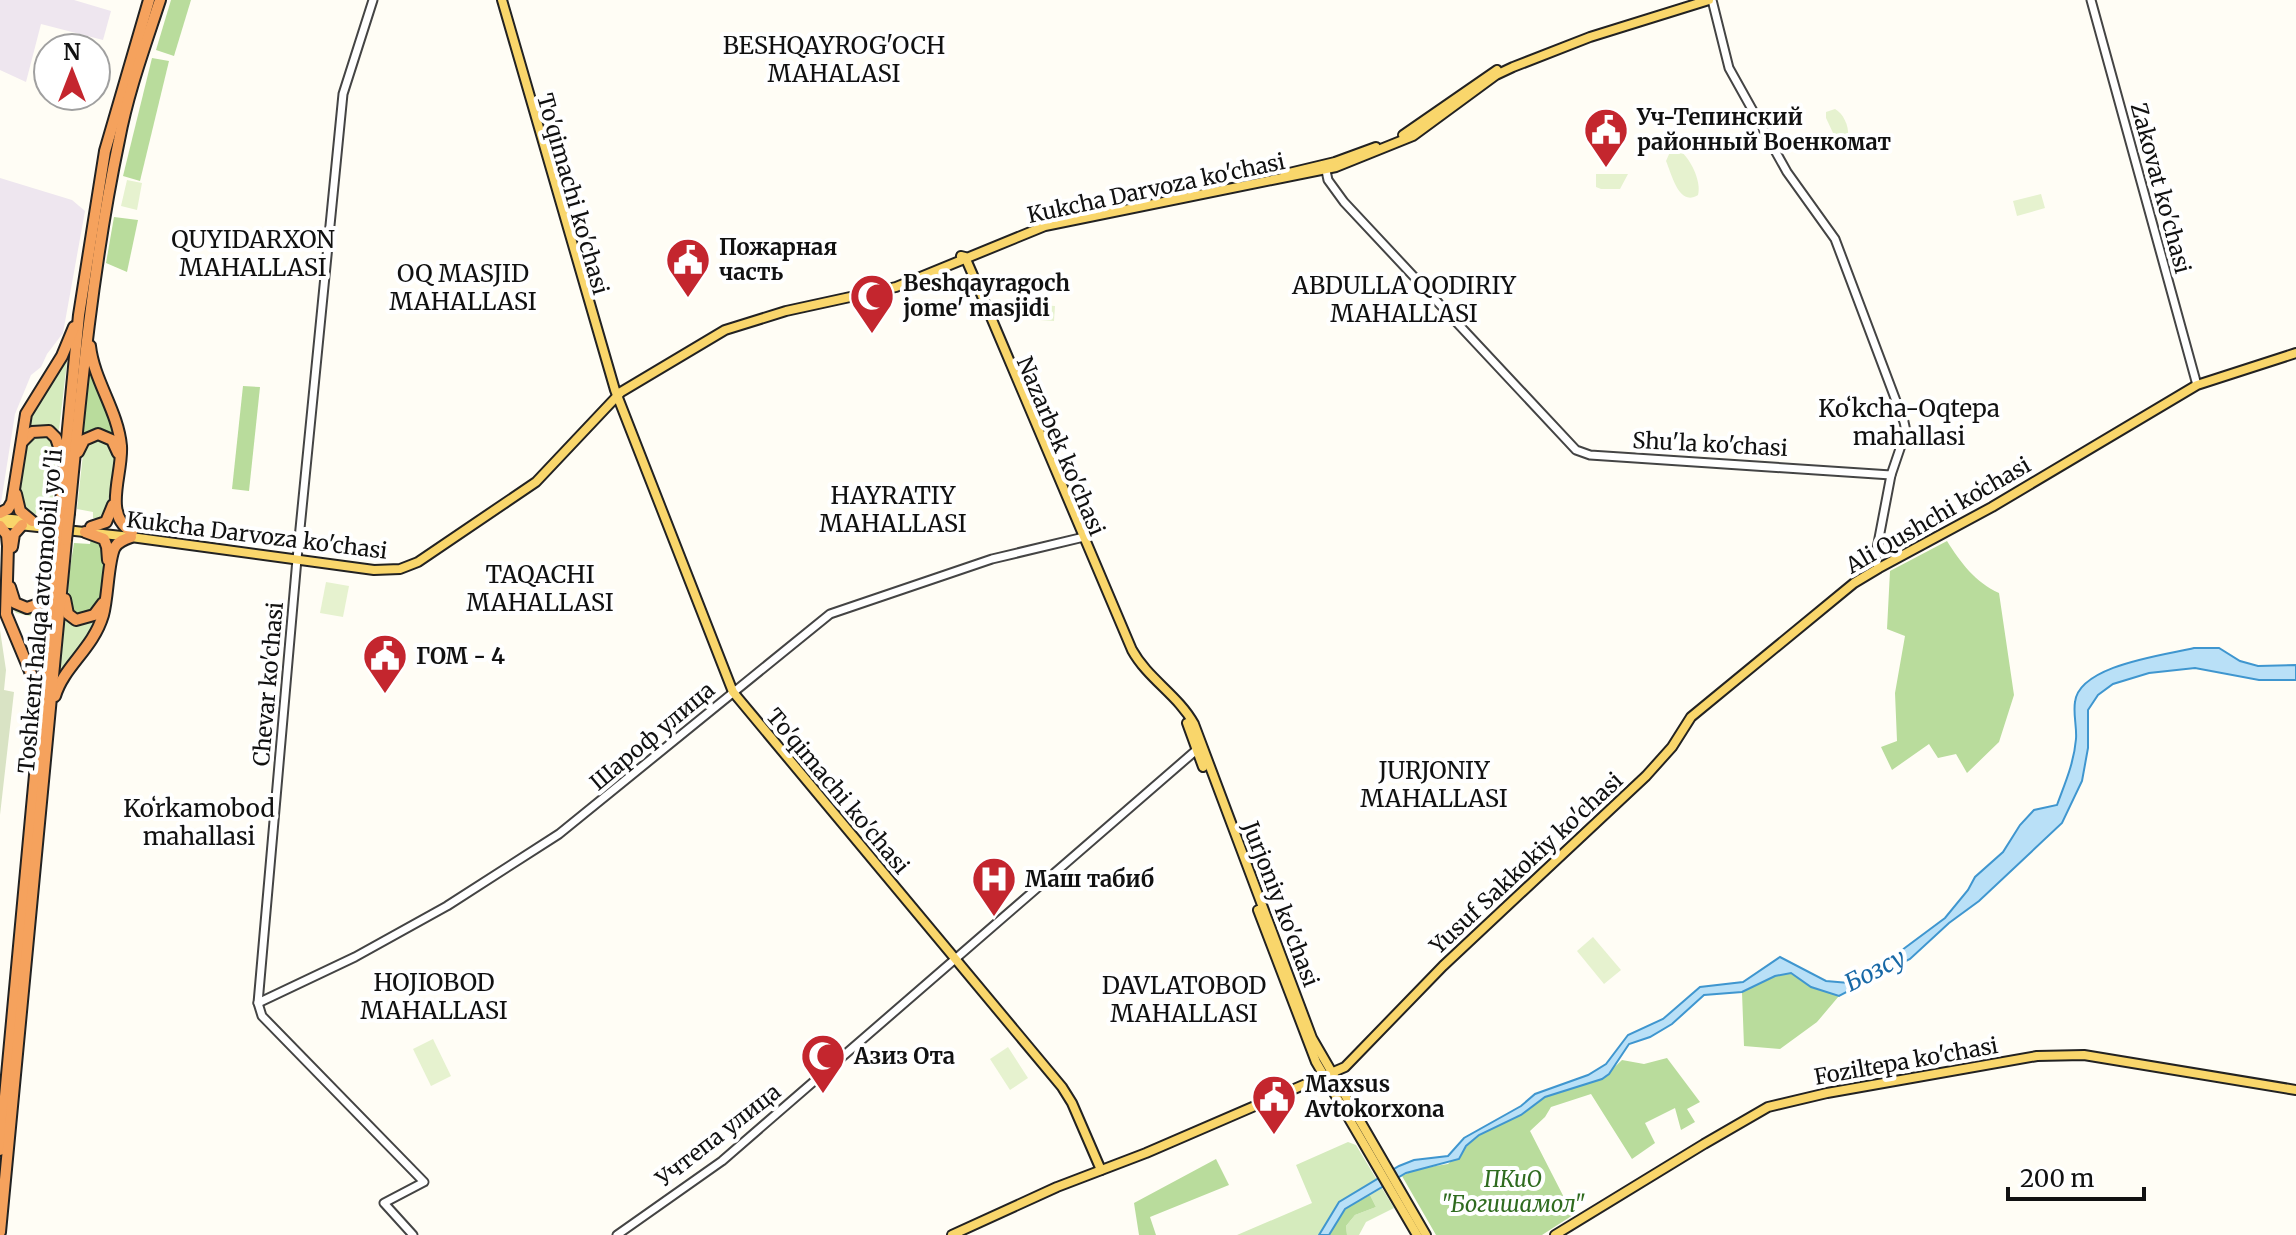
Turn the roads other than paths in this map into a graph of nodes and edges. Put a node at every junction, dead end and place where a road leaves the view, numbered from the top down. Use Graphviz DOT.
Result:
graph roads {
  1 [pos="149,0"];
  2 [pos="160,0"];
  3 [pos="373,0"];
  4 [pos="500,0"];
  5 [pos="1693,0"];
  6 [pos="1710,0"];
  7 [pos="2091,0"];
  8 [pos="1656,13"];
  9 [pos="1325,168"];
  10 [pos="962,257"];
  11 [pos="84,315"];
  12 [pos="2296,353"];
  13 [pos="2197,385"];
  14 [pos="615,393"];
  15 [pos="69,465"];
  16 [pos="1891,475"];
  17 [pos="0,520"];
  18 [pos="29,524"];
  19 [pos="88,529"];
  20 [pos="131,534"];
  21 [pos="1083,538"];
  22 [pos="297,557"];
  23 [pos="1879,568"];
  24 [pos="58,579"];
  25 [pos="96,621"];
  26 [pos="1159,686"];
  27 [pos="733,692"];
  28 [pos="44,729"];
  29 [pos="1680,733"];
  30 [pos="1199,748"];
  31 [pos="955,959"];
  32 [pos="258,1003"];
  33 [pos="1392,1017"];
  34 [pos="15,1028"];
  35 [pos="1352,1061"];
  36 [pos="1316,1062"];
  37 [pos="1327,1073"];
  38 [pos="1310,1079"];
  39 [pos="1338,1092"];
  40 [pos="2296,1092"];
  41 [pos="1819,1096"];
  42 [pos="0,1150"];
  43 [pos="1101,1170"];
  44 [pos="1416,1229"];
  45 [pos="0,1232"];
  46 [pos="413,1235"];
  47 [pos="617,1235"];
  48 [pos="952,1235"];
  49 [pos="1426,1235"];
  50 [pos="1555,1235"];
  51 [pos="1564,1235"];
  1 -- 11 [label="highway, Toshkent halqa avtomobil yo'li"];
  2 -- 11 [label="highway, Toshkent halqa avtomobil yo'li"];
  3 -- 22 [label="street, Chevar ko'chasi"];
  4 -- 14 [label="main road, To'qimachi ko'chasi"];
  5 -- 8 [label="main road, Kukcha Darvoza ko'chasi"];
  6 -- 8 [label="main road, Kukcha Darvoza ko'chasi"];
  6 -- 16 [label="street"];
  7 -- 13 [label="street, Zakovat ko'chasi"];
  8 -- 9 [label="main road, Kukcha Darvoza ko'chasi"];
  9 -- 10 [label="main road, Kukcha Darvoza ko'chasi"];
  9 -- 16 [label="street, Shu'la ko'chasi"];
  10 -- 14 [label="main road, Kukcha Darvoza ko'chasi"];
  10 -- 21 [label="main road, Nazarbek ko'chasi"];
  11 -- 15 [label="highway, Toshkent halqa avtomobil yo'li"];
  11 -- 17 [label="highway"];
  11 -- 20 [label="highway"];
  12 -- 13 [label="main road, Ali Qushchi koʻchasi"];
  13 -- 23 [label="main road, Ali Qushchi koʻchasi"];
  14 -- 22 [label="main road, Kukcha Darvoza ko'chasi"];
  14 -- 27 [label="main road, To'qimachi ko'chasi"];
  15 -- 18 [label="highway"];
  15 -- 19 [label="highway"];
  15 -- 24 [label="highway, Toshkent halqa avtomobil yo'li, bridge"];
  16 -- 23 [label="street"];
  17 -- 18 [label="main road, Kukcha Darvoza ko'chasi"];
  17 -- 28 [label="highway"];
  18 -- 19 [label="main road, Kukcha Darvoza ko'chasi"];
  18 -- 24 [label="highway"];
  19 -- 20 [label="main road, Kukcha Darvoza ko'chasi"];
  19 -- 25 [label="highway"];
  20 -- 22 [label="main road, Kukcha Darvoza ko'chasi"];
  20 -- 25 [label="highway"];
  21 -- 26 [label="main road, Nazarbek ko'chasi"];
  21 -- 27 [label="street, Шароф улица"];
  22 -- 32 [label="street, Chevar ko'chasi"];
  23 -- 29 [label="main road, Ali Qushchi koʻchasi"];
  24 -- 25 [label="highway"];
  24 -- 28 [label="highway, Toshkent halqa avtomobil yo'li"];
  25 -- 28 [label="highway"];
  26 -- 30 [label="main road, Jurjoniy ko'chasi"];
  27 -- 31 [label="main road, To'qimachi ko'chasi"];
  27 -- 32 [label="street, Шароф улица"];
  28 -- 34 [label="highway, Toshkent halqa avtomobil yo'li"];
  29 -- 33 [label="main road, Yusuf Sakkokiy ko'chasi"];
  30 -- 31 [label="street, Учтепа улица"];
  30 -- 36 [label="main road, Jurjoniy ko'chasi"];
  30 -- 37 [label="main road, Jurjoniy ko'chasi"];
  31 -- 43 [label="main road, To'qimachi ko'chasi"];
  31 -- 47 [label="street, Учтепа улица"];
  32 -- 46 [label="street"];
  33 -- 35 [label="main road, Yusuf Sakkokiy ko'chasi"];
  33 -- 37 [label="main road, Yusuf Sakkokiy ko'chasi"];
  34 -- 42 [label="highway, Toshkent halqa avtomobil yo'li"];
  34 -- 45 [label="highway, Toshkent halqa avtomobil yo'li"];
  35 -- 37 [label="main road, Yusuf Sakkokiy ko'chasi"];
  35 -- 39 [label="main road"];
  36 -- 37 [label="main road, Jurjoniy ko'chasi"];
  36 -- 38 [label="main road"];
  37 -- 38 [label="main road, Yusuf Sakkokiy ko'chasi"];
  37 -- 39 [label="main road, Jurjoniy ko'chasi"];
  38 -- 39 [label="main road"];
  38 -- 43 [label="main road, Yusuf Sakkokiy ko'chasi"];
  39 -- 44 [label="main road, Jurjoniy ko'chasi"];
  40 -- 41 [label="main road, Foziltepa ko'chasi"];
  41 -- 50 [label="main road, Foziltepa ko'chasi"];
  41 -- 51 [label="main road, Foziltepa ko'chasi"];
  43 -- 48 [label="main road, Yusuf Sakkokiy ko'chasi"];
  44 -- 49 [label="main road, Jurjoniy ko'chasi"];
}
